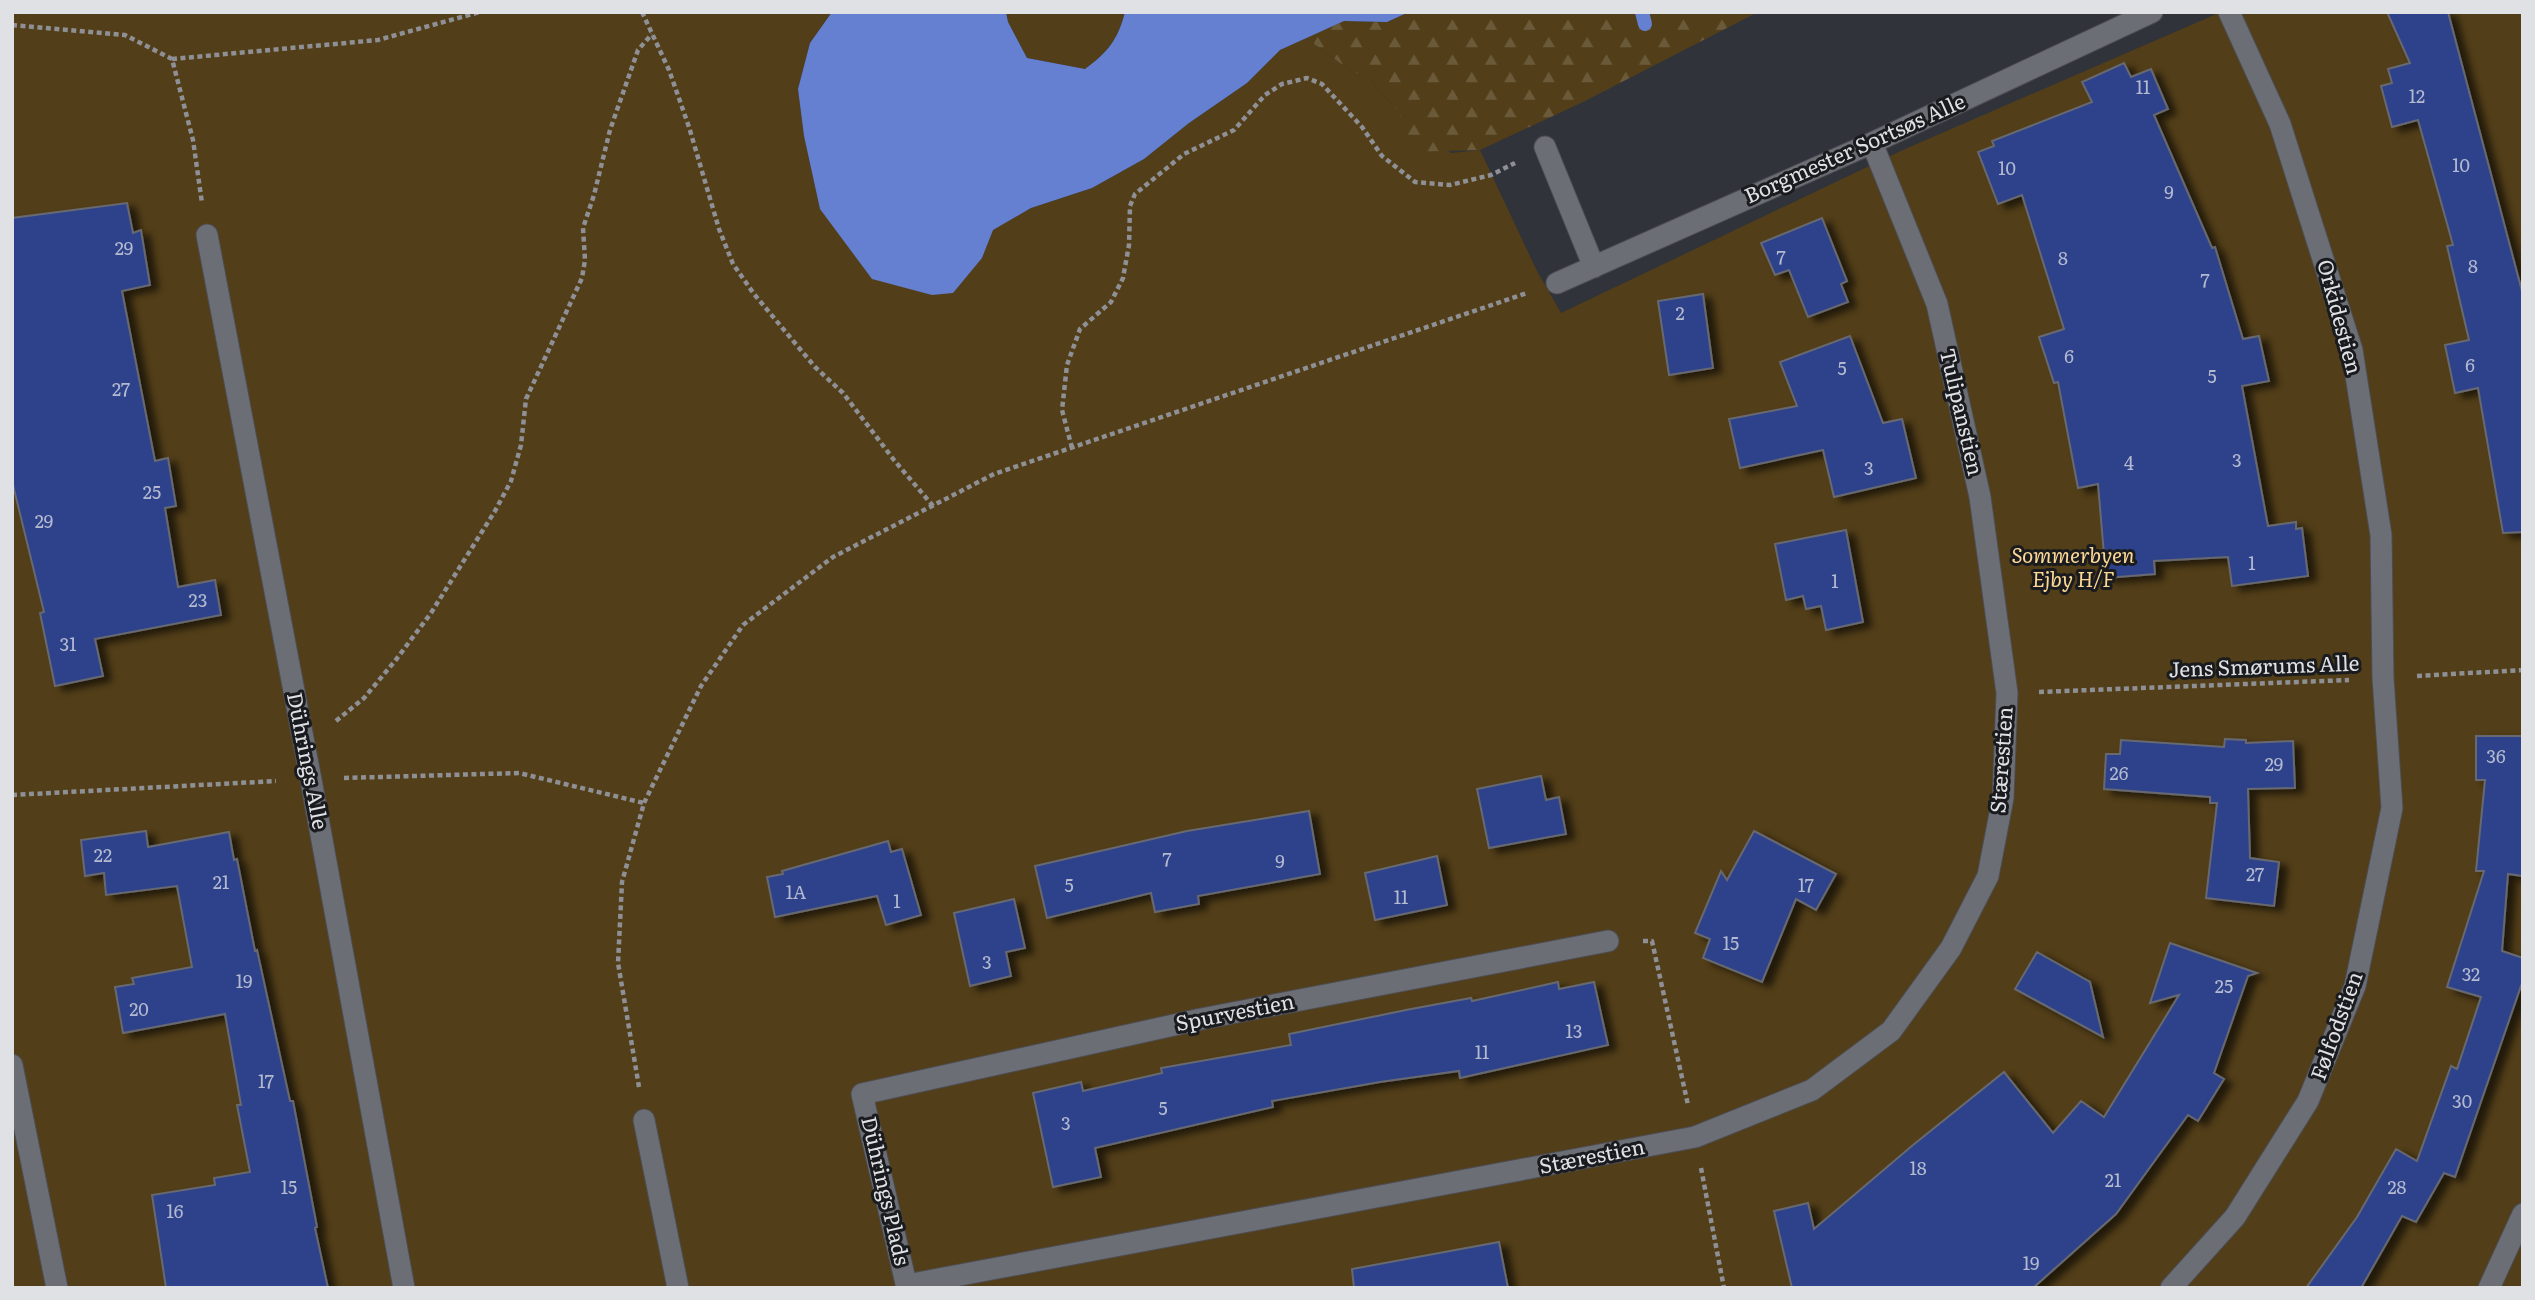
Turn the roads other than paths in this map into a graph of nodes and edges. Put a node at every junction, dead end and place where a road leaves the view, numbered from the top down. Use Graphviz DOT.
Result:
graph roads {
  1 [pos="2152,12"];
  2 [pos="2229,12"];
  3 [pos="1872,143"];
  4 [pos="1545,147"];
  5 [pos="207,235"];
  6 [pos="1594,267"];
  7 [pos="1557,283"];
  8 [pos="2383,678"];
  9 [pos="2007,693"];
  10 [pos="1608,940"];
  11 [pos="12,1065"];
  12 [pos="862,1094"];
  13 [pos="644,1120"];
  14 [pos="2523,1214"];
  15 [pos="907,1286"];
  16 [pos="57,1288"];
  17 [pos="404,1288"];
  18 [pos="678,1288"];
  19 [pos="2171,1288"];
  20 [pos="2489,1288"];
  1 -- 3 [label="lane, Borgmester Sortsøs Alle"];
  2 -- 8 [label="lane, Orkidestien"];
  3 -- 6 [label="lane, Borgmester Sortsøs Alle"];
  3 -- 9 [label="lane, Tulipanstien"];
  4 -- 6 [label="lane"];
  5 -- 17 [label="lane, Dührings Alle"];
  6 -- 7 [label="lane, Borgmester Sortsøs Alle"];
  8 -- 19 [label="lane, Følfodstien"];
  9 -- 15 [label="lane, Stærestien"];
  10 -- 12 [label="lane, Spurvestien"];
  11 -- 16 [label="lane"];
  12 -- 15 [label="lane, Dührings Plads"];
  13 -- 18 [label="lane"];
  14 -- 20 [label="lane"];
}
